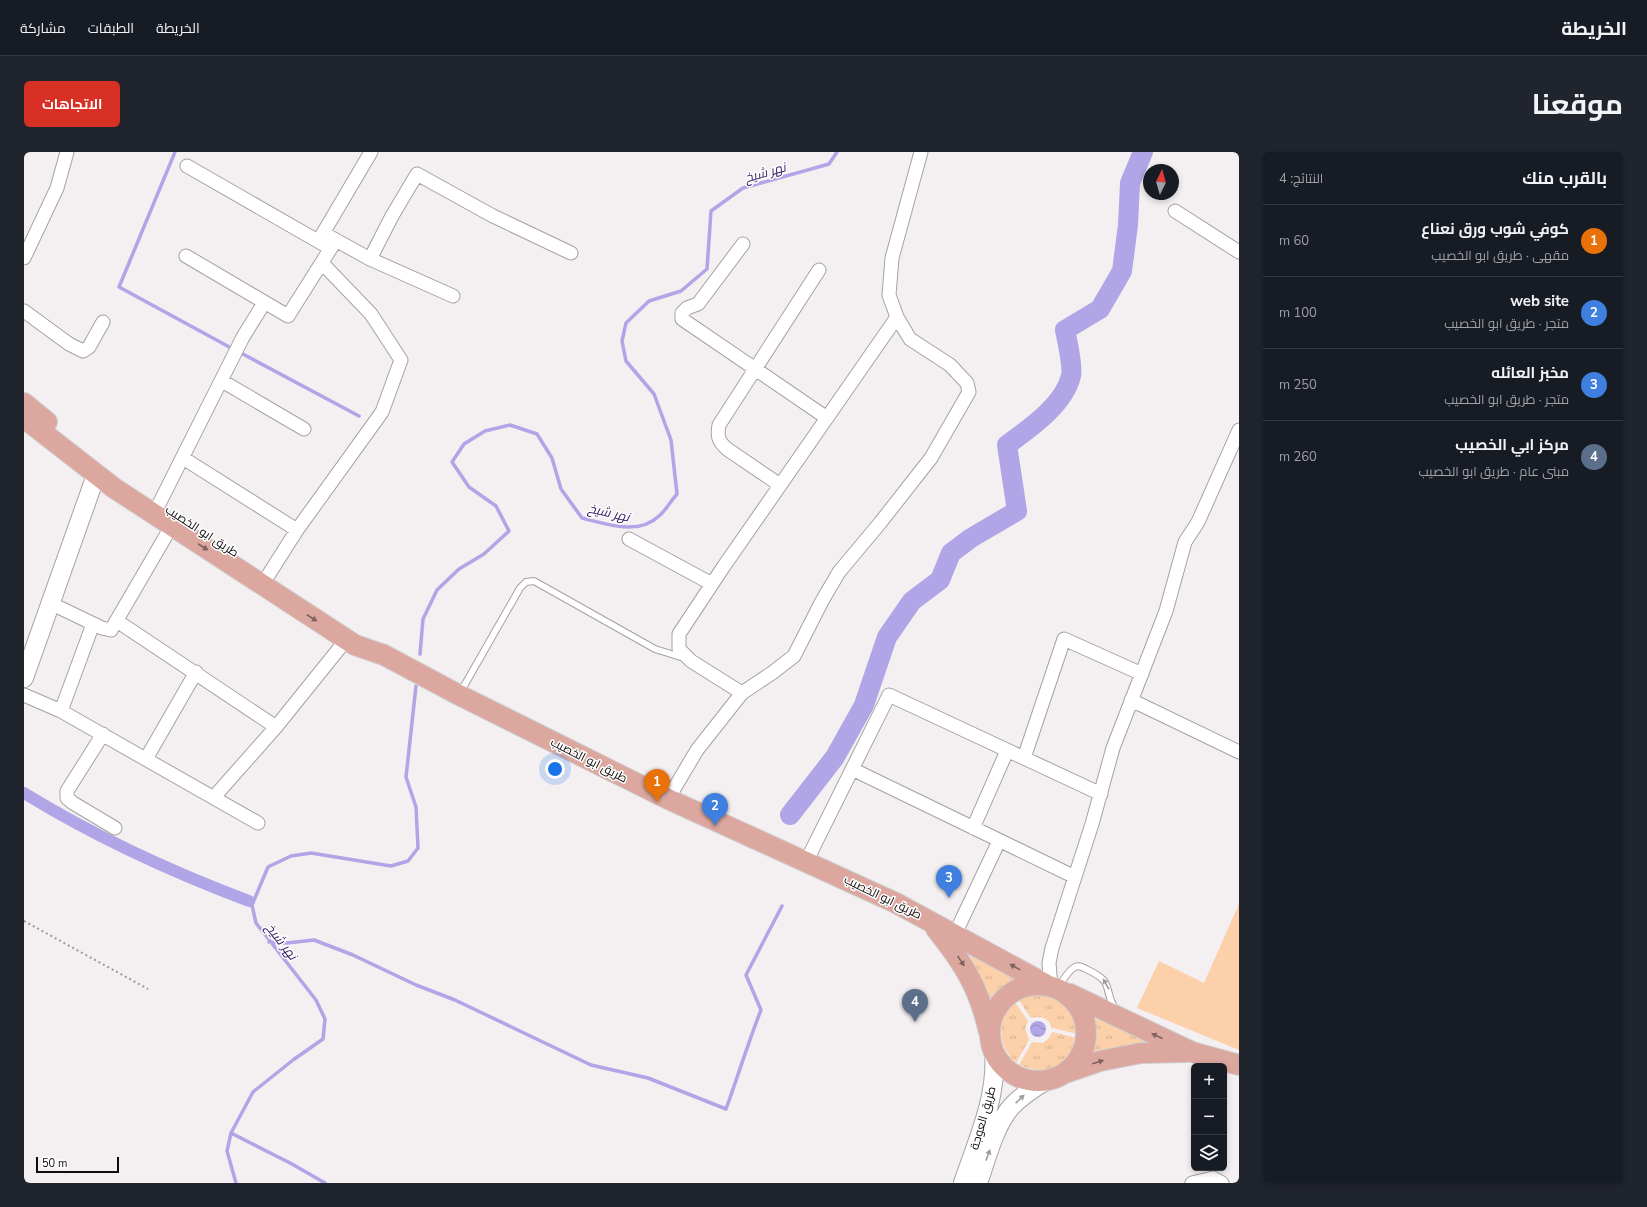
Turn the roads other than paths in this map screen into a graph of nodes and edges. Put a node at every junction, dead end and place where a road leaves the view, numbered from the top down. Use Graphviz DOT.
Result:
graph roads {
  1 [pos="67,152"];
  2 [pos="371,152"];
  3 [pos="921,152"];
  4 [pos="187,166"];
  5 [pos="1175,211"];
  6 [pos="321,237"];
  7 [pos="333,244"];
  8 [pos="743,244"];
  9 [pos="1239,252"];
  10 [pos="572,253"];
  11 [pos="186,256"];
  12 [pos="24,258"];
  13 [pos="370,259"];
  14 [pos="322,263"];
  15 [pos="819,270"];
  16 [pos="453,296"];
  17 [pos="264,303"];
  18 [pos="24,311"];
  19 [pos="897,317"];
  20 [pos="103,322"];
  21 [pos="756,369"];
  22 [pos="222,381"];
  23 [pos="24,403"];
  24 [pos="24,418"];
  25 [pos="827,418"];
  26 [pos="304,429"];
  27 [pos="1239,430"];
  28 [pos="1236,444"];
  29 [pos="183,458"];
  30 [pos="96,475"];
  31 [pos="780,485"];
  32 [pos="159,504"];
  33 [pos="172,527"];
  34 [pos="297,530"];
  35 [pos="629,539"];
  36 [pos="269,574"];
  37 [pos="712,584"];
  38 [pos="50,603"];
  39 [pos="117,621"];
  40 [pos="93,624"];
  41 [pos="346,640"];
  42 [pos="384,655"];
  43 [pos="691,661"];
  44 [pos="196,672"];
  45 [pos="1142,674"];
  46 [pos="24,678"];
  47 [pos="742,693"];
  48 [pos="24,695"];
  49 [pos="459,695"];
  50 [pos="1131,700"];
  51 [pos="61,711"];
  52 [pos="276,727"];
  53 [pos="102,734"];
  54 [pos="1007,751"];
  55 [pos="1239,752"];
  56 [pos="146,758"];
  57 [pos="1024,758"];
  58 [pos="852,769"];
  59 [pos="1101,794"];
  60 [pos="214,797"];
  61 [pos="668,799"];
  62 [pos="258,823"];
  63 [pos="115,828"];
  64 [pos="973,828"];
  65 [pos="999,841"];
  66 [pos="806,862"];
  67 [pos="1075,877"];
  68 [pos="928,919"];
  69 [pos="955,934"];
  70 [pos="1054,988"];
  71 [pos="1121,1019"];
  72 [pos="992,1044"];
  73 [pos="1192,1052"];
  74 [pos="1239,1065"];
  75 [pos="1055,1077"];
  76 [pos="963,1183"];
  77 [pos="978,1183"];
  78 [pos="1192,1183"];
  79 [pos="1222,1183"];
  1 -- 12 [label="street"];
  2 -- 6 [label="street"];
  3 -- 19 [label="street"];
  4 -- 6 [label="street"];
  5 -- 9 [label="street"];
  6 -- 7 [label="street"];
  7 -- 13 [label="street"];
  7 -- 14 [label="street"];
  8 -- 21 [label="street"];
  10 -- 13 [label="street"];
  11 -- 17 [label="street"];
  13 -- 16 [label="street"];
  14 -- 17 [label="street"];
  14 -- 34 [label="street"];
  15 -- 21 [label="street"];
  17 -- 22 [label="street"];
  18 -- 20 [label="street"];
  19 -- 25 [label="street"];
  19 -- 47 [label="street"];
  21 -- 25 [label="street"];
  21 -- 31 [label="street"];
  22 -- 26 [label="street"];
  22 -- 29 [label="street"];
  23 -- 32 [label="main road, طريق ابو الخصيب"];
  24 -- 30 [label="main road, طريق ابو الخصيب"];
  25 -- 31 [label="street"];
  27 -- 28 [label="street"];
  28 -- 45 [label="street"];
  29 -- 32 [label="street"];
  29 -- 34 [label="street"];
  30 -- 33 [label="main road, طريق ابو الخصيب"];
  30 -- 38 [label="main road"];
  31 -- 37 [label="street"];
  32 -- 36 [label="main road, طريق ابو الخصيب"];
  33 -- 39 [label="street"];
  33 -- 41 [label="main road, طريق ابو الخصيب, one-way"];
  34 -- 36 [label="street"];
  35 -- 37 [label="street"];
  36 -- 42 [label="main road, طريق ابو الخصيب"];
  37 -- 43 [label="street"];
  38 -- 40 [label="street"];
  38 -- 46 [label="main road"];
  39 -- 40 [label="street"];
  39 -- 44 [label="street"];
  40 -- 51 [label="street"];
  41 -- 42 [label="main road, طريق ابو الخصيب"];
  41 -- 52 [label="street"];
  42 -- 49 [label="main road, طريق ابو الخصيب"];
  43 -- 47 [label="street"];
  43 -- 49 [label="lane"];
  44 -- 52 [label="street"];
  44 -- 56 [label="street"];
  45 -- 50 [label="street"];
  45 -- 57 [label="street"];
  47 -- 61 [label="street"];
  48 -- 51 [label="street"];
  49 -- 61 [label="main road, طريق ابو الخصيب"];
  50 -- 55 [label="street"];
  50 -- 59 [label="street"];
  51 -- 53 [label="street"];
  52 -- 60 [label="street"];
  53 -- 56 [label="street"];
  53 -- 63 [label="street"];
  54 -- 57 [label="street"];
  54 -- 58 [label="street"];
  54 -- 64 [label="street"];
  56 -- 60 [label="street"];
  57 -- 59 [label="street"];
  58 -- 64 [label="street"];
  58 -- 66 [label="street"];
  59 -- 67 [label="street"];
  60 -- 62 [label="street"];
  61 -- 66 [label="main road, طريق ابو الخصيب"];
  64 -- 65 [label="street"];
  65 -- 67 [label="street"];
  65 -- 69 [label="street"];
  66 -- 68 [label="main road, طريق ابو الخصيب"];
  67 -- 70 [label="street"];
  68 -- 69 [label="main road, طريق ابو الخصيب"];
  68 -- 72 [label="main road, طريق ابو الخصيب, one-way"];
  70 -- 69 [label="main road, طريق ابو الخصيب, one-way"];
  70 -- 71 [label="main road, طريق ابو الخصيب"];
  71 -- 70 [label="lane, one-way"];
  70 -- 72 [label="main road"];
  70 -- 75 [label="main road"];
  73 -- 71 [label="main road, طريق ابو الخصيب, one-way"];
  72 -- 75 [label="main road"];
  72 -- 76 [label="main road, طريق العوجة"];
  73 -- 74 [label="main road, طريق ابو الخصيب"];
  75 -- 73 [label="main road, طريق ابو الخصيب, one-way"];
  77 -- 75 [label="main road, طريق العوجة, one-way"];
  78 -- 79 [label="street"];
}
